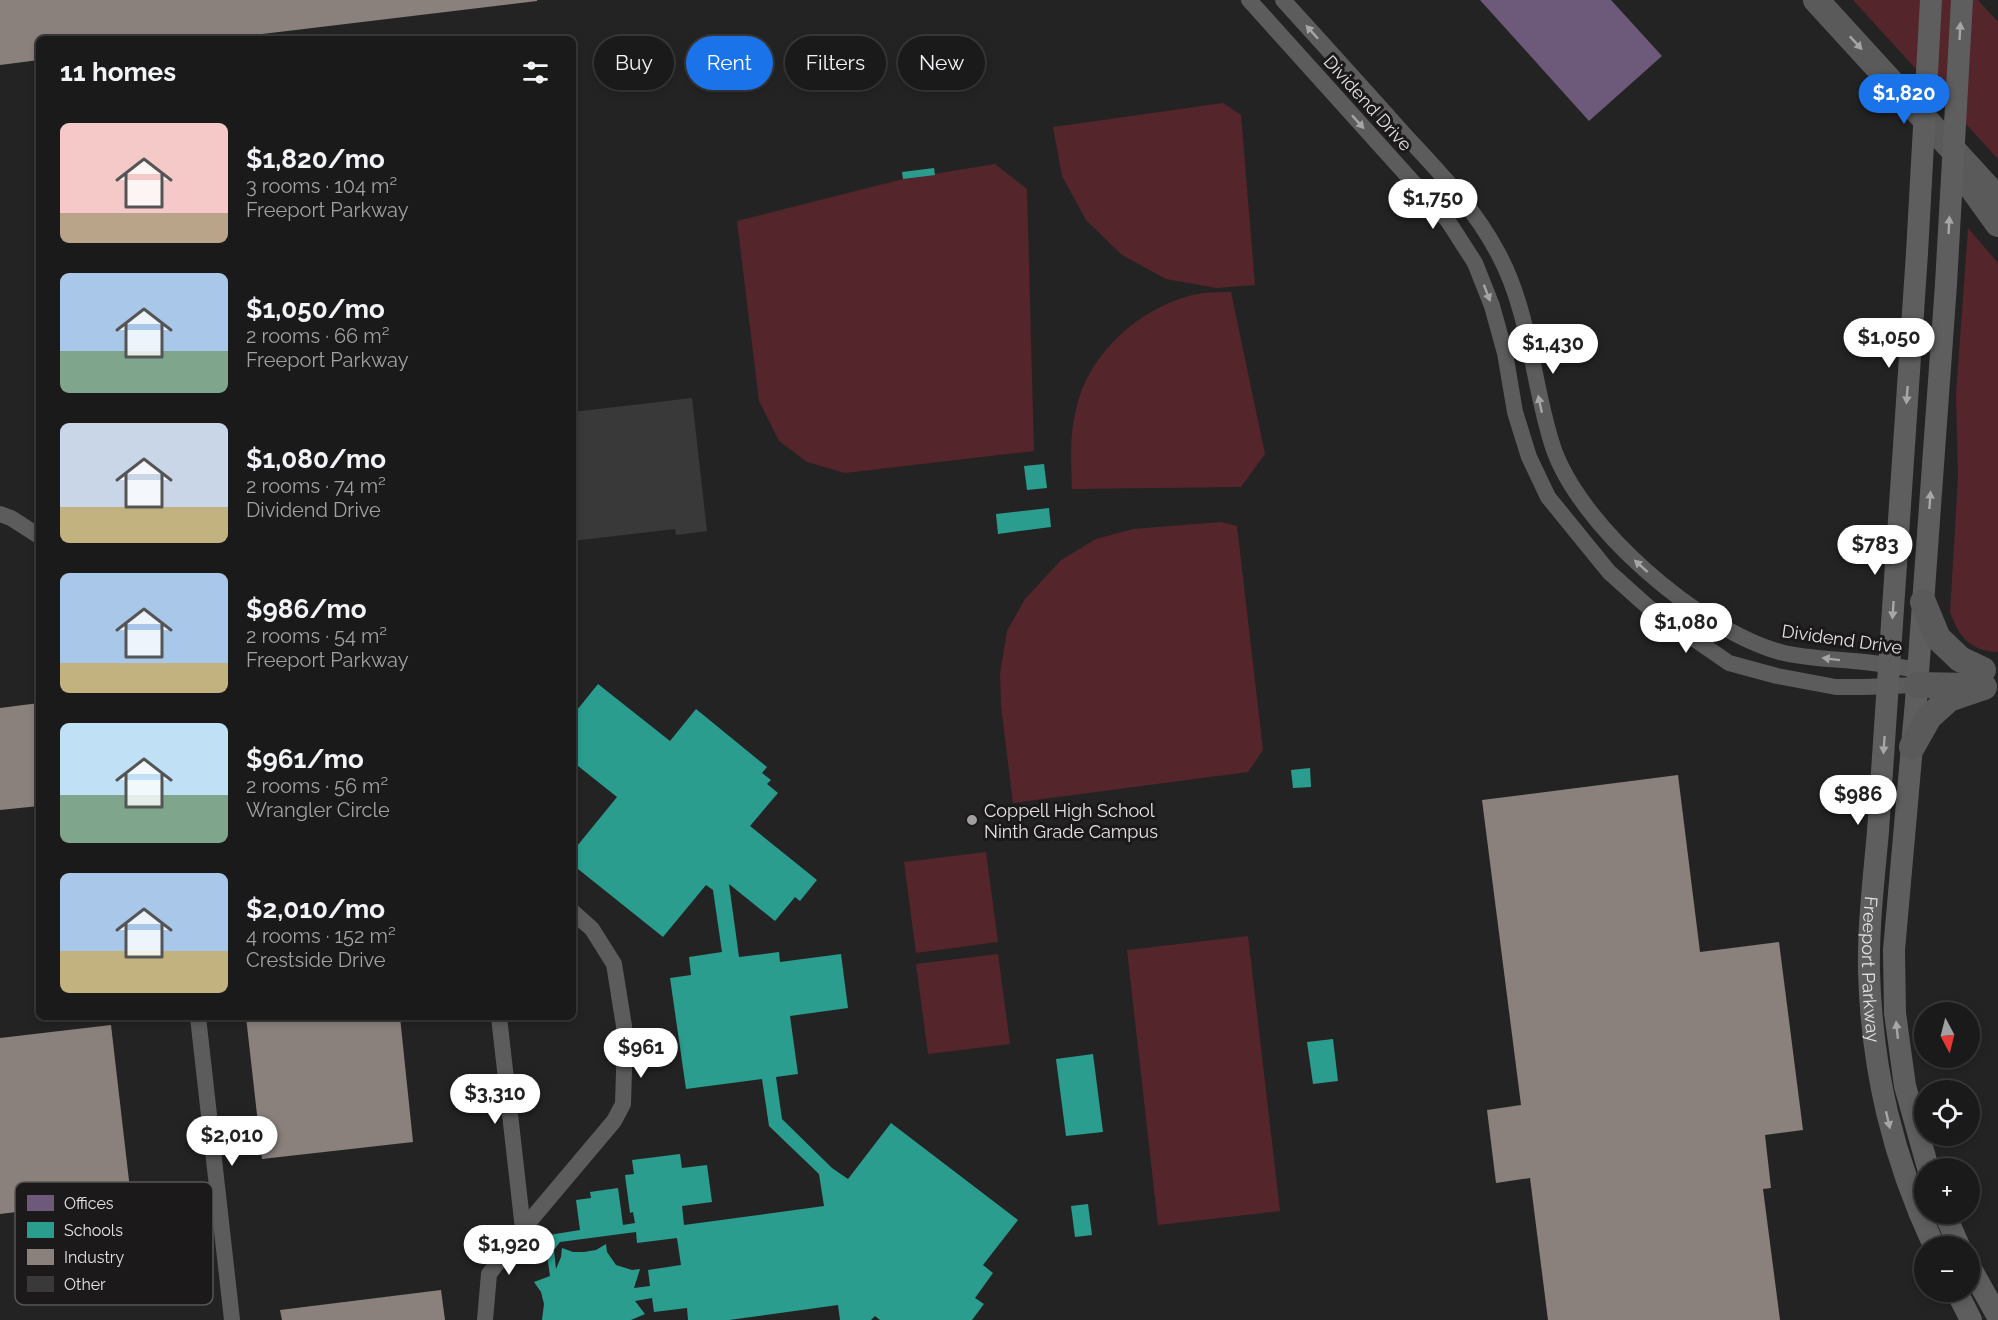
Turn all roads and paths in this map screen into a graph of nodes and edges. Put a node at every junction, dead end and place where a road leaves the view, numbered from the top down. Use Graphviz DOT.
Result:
graph roads {
  1 [pos="1249,0"];
  2 [pos="1283,0"];
  3 [pos="1816,0"];
  4 [pos="1931,0"];
  5 [pos="1962,0"];
  6 [pos="1358,83"];
  7 [pos="1906,98"];
  8 [pos="1339,101"];
  9 [pos="1998,199"];
  10 [pos="1998,224"];
  11 [pos="1499,255"];
  12 [pos="1475,262"];
  13 [pos="0,514"];
  14 [pos="36,534"];
  15 [pos="1923,602"];
  16 [pos="1888,676"];
  17 [pos="1918,677"];
  18 [pos="1991,679"];
  19 [pos="1912,747"];
  20 [pos="576,915"];
  21 [pos="198,1020"];
  22 [pos="499,1020"];
  23 [pos="1901,1060"];
  24 [pos="1878,1063"];
  25 [pos="1925,1158"];
  26 [pos="523,1229"];
  27 [pos="1930,1236"];
  28 [pos="1980,1285"];
  29 [pos="1962,1302"];
  30 [pos="1998,1317"];
  31 [pos="232,1320"];
  32 [pos="485,1320"];
  33 [pos="1971,1320"];
  1 -- 8 [label="street, Dividend Drive"];
  6 -- 2 [label="street, Dividend Drive, one-way"];
  3 -- 7 [label="highway, one-way"];
  4 -- 16 [label="main road, Freeport Parkway, one-way, bridge"];
  15 -- 5 [label="main road, Freeport Parkway, one-way, bridge"];
  6 -- 8 [label="street"];
  6 -- 11 [label="street, Dividend Drive"];
  7 -- 9 [label="highway"];
  7 -- 10 [label="highway"];
  8 -- 12 [label="street, Dividend Drive, one-way"];
  11 -- 12 [label="street"];
  16 -- 11 [label="street, Dividend Drive, one-way"];
  12 -- 16 [label="street, Dividend Drive, one-way"];
  13 -- 14 [label="street"];
  15 -- 17 [label="main road, Freeport Parkway"];
  15 -- 18 [label="highway"];
  16 -- 17 [label="street, Dividend Drive"];
  16 -- 24 [label="main road, Freeport Parkway, one-way"];
  17 -- 18 [label="highway"];
  17 -- 19 [label="main road, Freeport Parkway"];
  18 -- 19 [label="highway"];
  23 -- 19 [label="main road, Freeport Parkway, one-way"];
  20 -- 26 [label="street"];
  21 -- 31 [label="street"];
  22 -- 26 [label="street"];
  23 -- 24 [label="main road"];
  23 -- 25 [label="main road, Freeport Parkway"];
  24 -- 27 [label="main road, Freeport Parkway, one-way"];
  26 -- 32 [label="street"];
  28 -- 30 [label="main road"];
  29 -- 33 [label="main road"];
}
